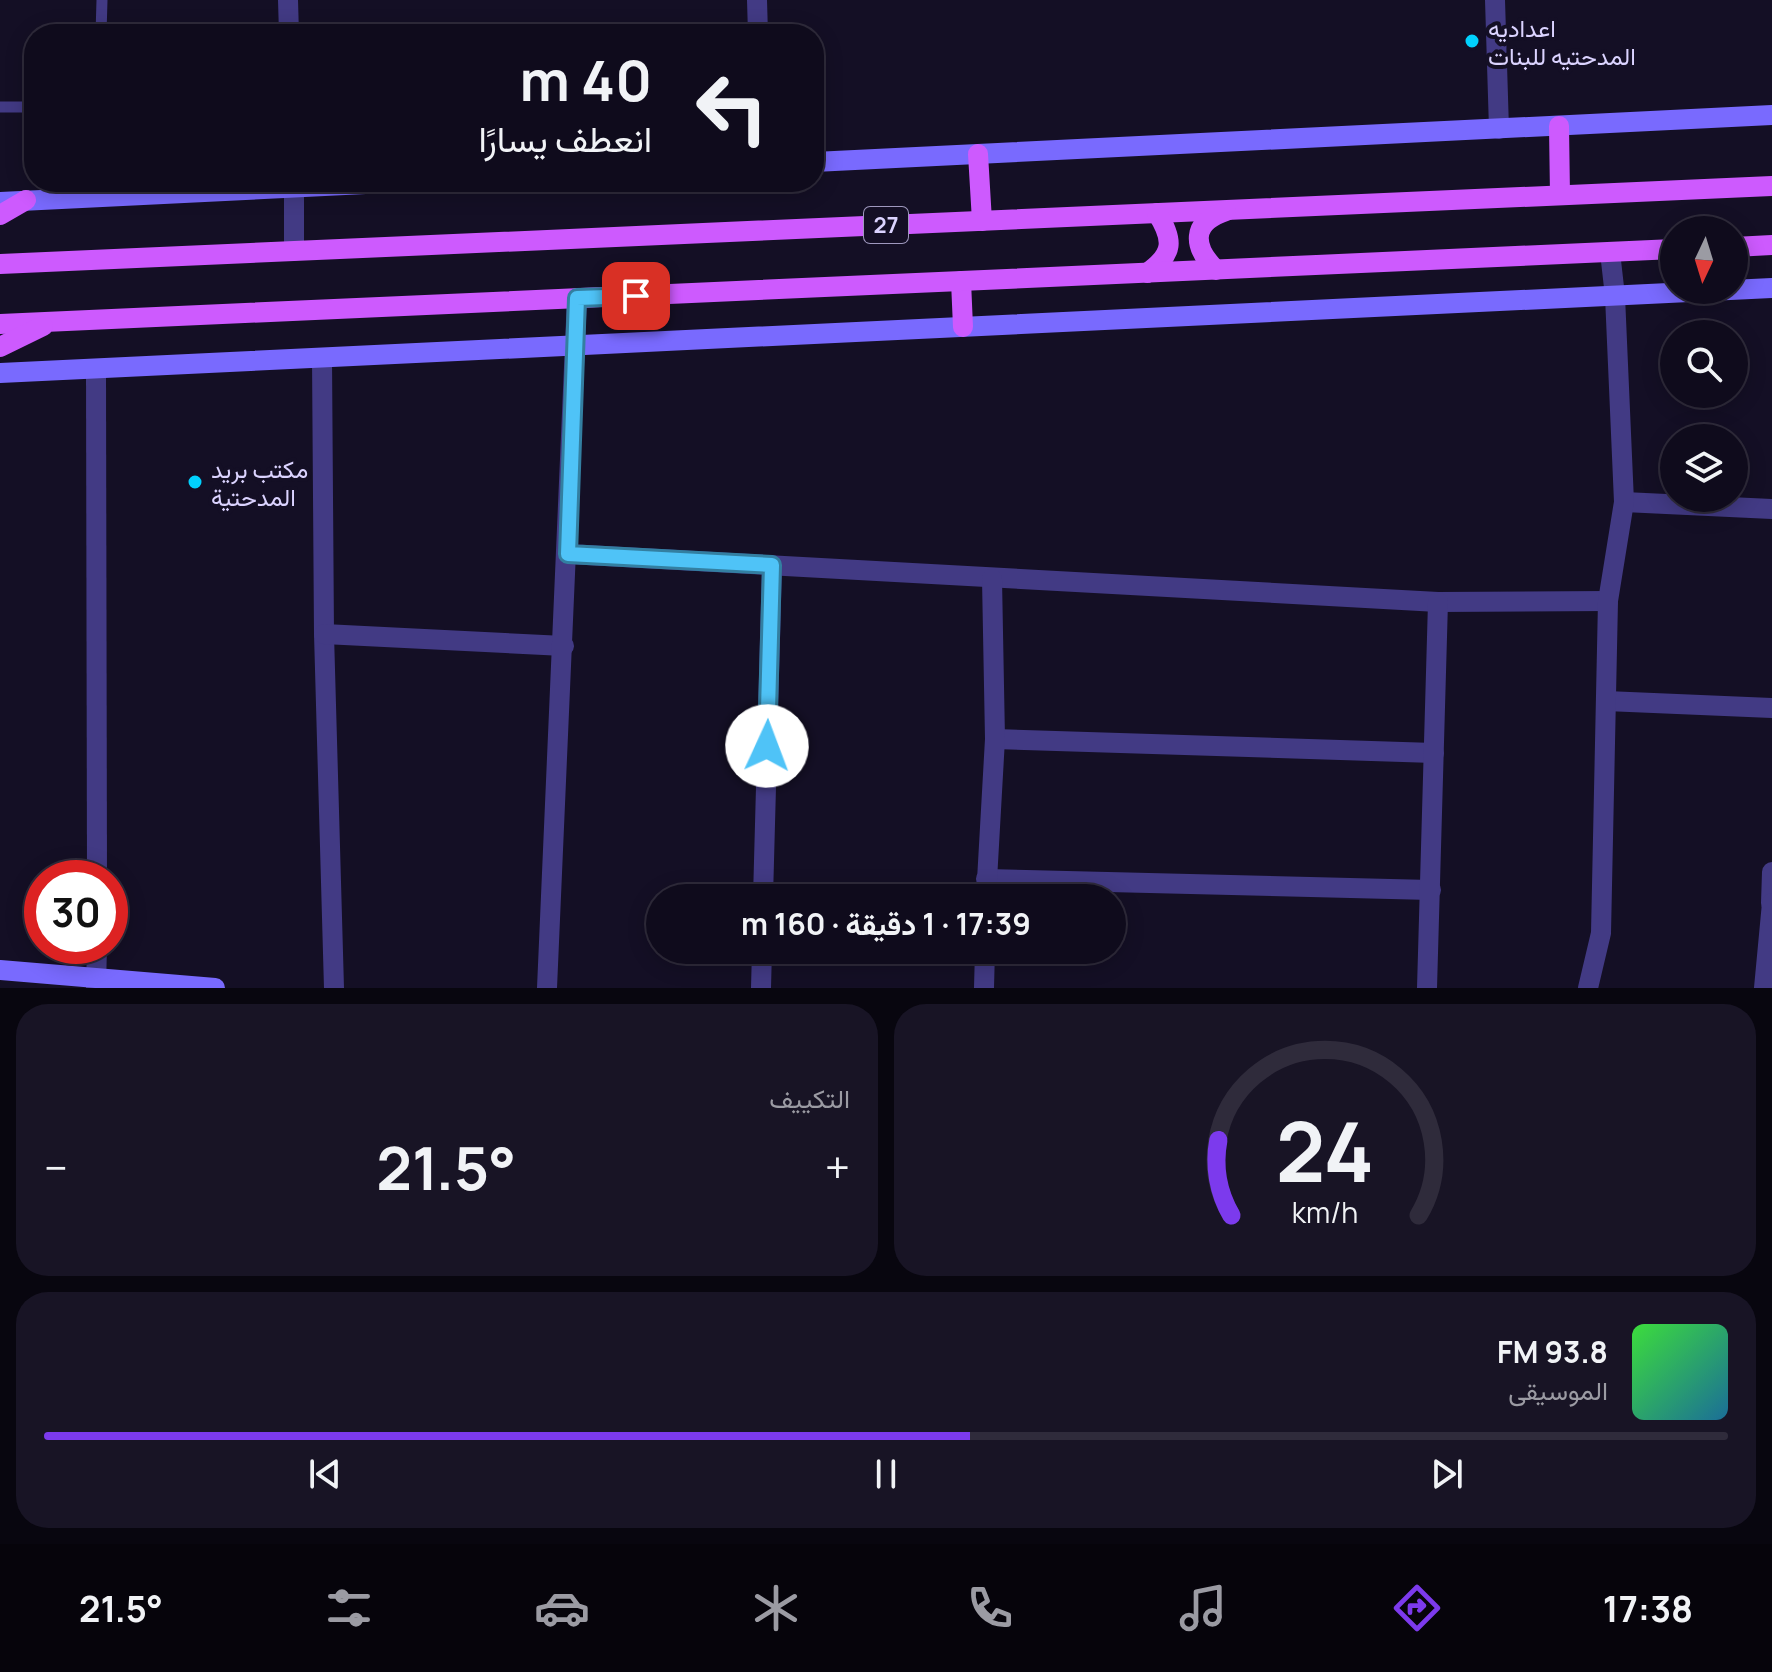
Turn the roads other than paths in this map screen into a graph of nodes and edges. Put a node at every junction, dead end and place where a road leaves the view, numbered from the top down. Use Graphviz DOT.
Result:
graph roads {
  1 [pos="102,0"];
  2 [pos="288,0"];
  3 [pos="757,0"];
  4 [pos="1495,0"];
  5 [pos="101,24"];
  6 [pos="289,24"];
  7 [pos="758,24"];
  8 [pos="0,107"];
  9 [pos="24,107"];
  10 [pos="1772,115"];
  11 [pos="1559,126"];
  12 [pos="1499,129"];
  13 [pos="978,154"];
  14 [pos="824,162"];
  15 [pos="1772,186"];
  16 [pos="87,192"];
  17 [pos="294,192"];
  18 [pos="1560,195"];
  19 [pos="26,200"];
  20 [pos="0,202"];
  21 [pos="1229,210"];
  22 [pos="1157,213"];
  23 [pos="0,215"];
  24 [pos="982,221"];
  25 [pos="1772,245"];
  26 [pos="1748,246"];
  27 [pos="1660,250"];
  28 [pos="294,251"];
  29 [pos="1610,252"];
  30 [pos="0,264"];
  31 [pos="1216,270"];
  32 [pos="1147,273"];
  33 [pos="961,281"];
  34 [pos="1772,288"];
  35 [pos="1615,296"];
  36 [pos="577,298"];
  37 [pos="52,321"];
  38 [pos="0,324"];
  39 [pos="963,327"];
  40 [pos="575,346"];
  41 [pos="0,347"];
  42 [pos="322,358"];
  43 [pos="96,369"];
  44 [pos="0,373"];
  45 [pos="1624,502"];
  46 [pos="1772,509"];
  47 [pos="568,554"];
  48 [pos="772,565"];
  49 [pos="992,579"];
  50 [pos="1608,601"];
  51 [pos="1438,602"];
  52 [pos="324,634"];
  53 [pos="564,646"];
  54 [pos="1606,701"];
  55 [pos="1772,708"];
  56 [pos="995,739"];
  57 [pos="1434,753"];
  58 [pos="97,860"];
  59 [pos="1772,872"];
  60 [pos="763,884"];
  61 [pos="986,884"];
  62 [pos="1126,889"];
  63 [pos="1431,890"];
  64 [pos="1772,903"];
  65 [pos="762,964"];
  66 [pos="985,964"];
  67 [pos="0,970"];
  68 [pos="97,983"];
  69 [pos="215,988"];
  70 [pos="334,988"];
  71 [pos="547,988"];
  72 [pos="761,988"];
  73 [pos="984,988"];
  74 [pos="1427,988"];
  75 [pos="1588,988"];
  76 [pos="1764,988"];
  1 -- 5 [label="lane"];
  2 -- 6 [label="street"];
  3 -- 7 [label="street"];
  4 -- 12 [label="street"];
  8 -- 9 [label="lane"];
  10 -- 11 [label="street"];
  11 -- 12 [label="street"];
  11 -- 18 [label="main road"];
  12 -- 13 [label="street"];
  13 -- 14 [label="street"];
  13 -- 24 [label="main road"];
  15 -- 18 [label="main road, 27"];
  16 -- 19 [label="street"];
  17 -- 28 [label="street"];
  18 -- 21 [label="main road, 27"];
  19 -- 20 [label="street"];
  19 -- 23 [label="main road"];
  21 -- 22 [label="main road, 27"];
  21 -- 31 [label="main road"];
  22 -- 24 [label="main road, 27"];
  22 -- 32 [label="main road"];
  24 -- 28 [label="main road, 27"];
  25 -- 26 [label="main road"];
  27 -- 29 [label="main road"];
  28 -- 30 [label="main road, 27"];
  29 -- 31 [label="main road"];
  29 -- 35 [label="street"];
  31 -- 32 [label="main road"];
  32 -- 33 [label="main road"];
  33 -- 36 [label="main road"];
  33 -- 39 [label="main road"];
  34 -- 35 [label="street"];
  35 -- 39 [label="street"];
  35 -- 45 [label="street"];
  36 -- 37 [label="main road"];
  36 -- 40 [label="street"];
  37 -- 38 [label="main road"];
  37 -- 41 [label="main road"];
  39 -- 40 [label="street"];
  40 -- 42 [label="street"];
  40 -- 47 [label="street"];
  42 -- 43 [label="street"];
  42 -- 52 [label="street"];
  43 -- 44 [label="street"];
  43 -- 58 [label="street"];
  45 -- 46 [label="street"];
  45 -- 50 [label="street"];
  47 -- 48 [label="street"];
  47 -- 53 [label="street"];
  48 -- 49 [label="street"];
  48 -- 60 [label="street"];
  49 -- 51 [label="street"];
  49 -- 56 [label="street"];
  50 -- 51 [label="street"];
  50 -- 54 [label="street"];
  51 -- 57 [label="street"];
  52 -- 53 [label="street"];
  52 -- 70 [label="street"];
  53 -- 71 [label="street"];
  54 -- 55 [label="street"];
  54 -- 75 [label="street"];
  56 -- 57 [label="street"];
  56 -- 61 [label="street"];
  57 -- 63 [label="street"];
  59 -- 64 [label="street"];
  62 -- 63 [label="street"];
  63 -- 74 [label="street"];
  64 -- 76 [label="street"];
  65 -- 72 [label="street"];
  66 -- 73 [label="street"];
  67 -- 68 [label="street"];
  68 -- 69 [label="street"];
}
